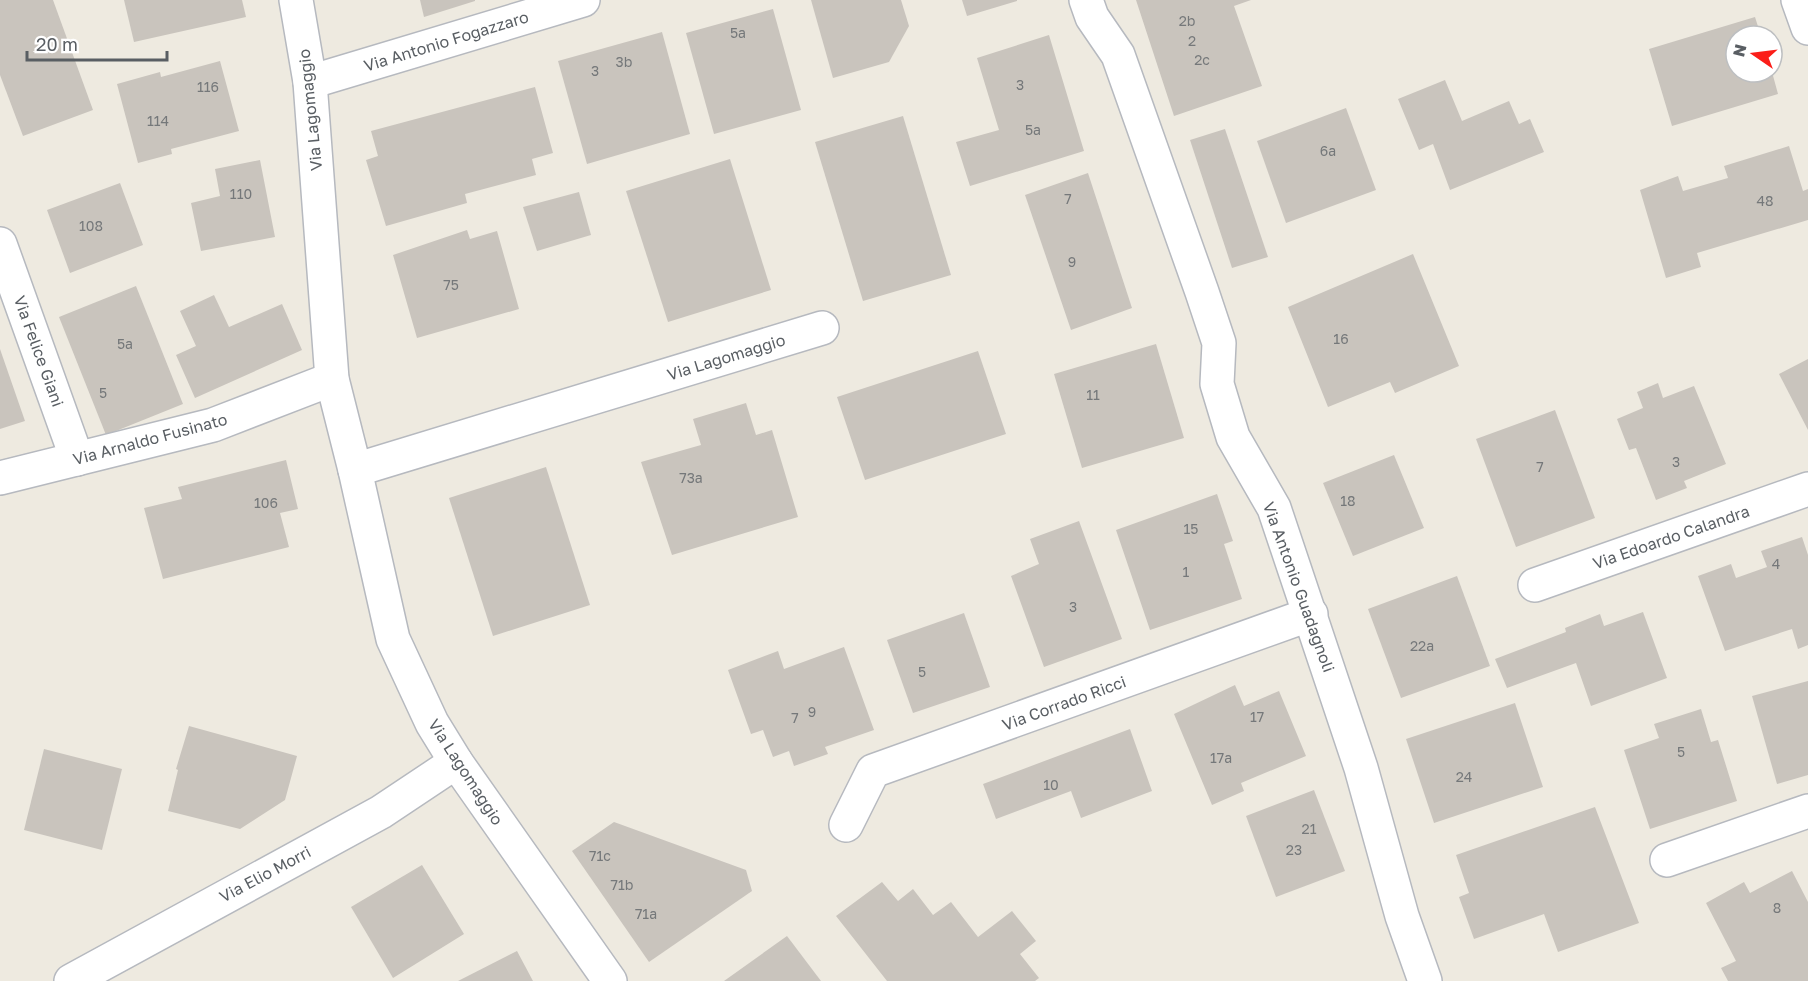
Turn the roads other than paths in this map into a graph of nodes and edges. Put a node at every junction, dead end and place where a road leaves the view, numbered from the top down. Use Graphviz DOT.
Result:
graph roads {
  1 [pos="296,0"];
  2 [pos="583,0"];
  3 [pos="1086,0"];
  4 [pos="1798,0"];
  5 [pos="1808,28"];
  6 [pos="310,82"];
  7 [pos="0,244"];
  8 [pos="822,328"];
  9 [pos="332,379"];
  10 [pos="77,459"];
  11 [pos="355,470"];
  12 [pos="0,478"];
  13 [pos="1808,489"];
  14 [pos="1535,585"];
  15 [pos="1311,614"];
  16 [pos="456,762"];
  17 [pos="1808,811"];
  18 [pos="846,825"];
  19 [pos="1667,860"];
  20 [pos="71,981"];
  21 [pos="610,981"];
  22 [pos="1425,981"];
  1 -- 6 [label="street, Via Lagomaggio"];
  2 -- 6 [label="street, Via Antonio Fogazzaro"];
  3 -- 15 [label="street, Via Antonio Guadagnoli"];
  4 -- 5 [label="street"];
  6 -- 9 [label="street, Via Lagomaggio"];
  7 -- 10 [label="street, Via Felice Giani"];
  8 -- 11 [label="street, Via Lagomaggio"];
  9 -- 10 [label="street, Via Arnaldo Fusinato"];
  9 -- 11 [label="street, Via Lagomaggio"];
  10 -- 12 [label="street, Via Arnaldo Fusinato"];
  11 -- 16 [label="street, Via Lagomaggio"];
  13 -- 14 [label="street, Via Edoardo Calandra"];
  15 -- 18 [label="street, Via Corrado Ricci"];
  15 -- 22 [label="street, Via Antonio Guadagnoli"];
  16 -- 20 [label="street, Via Elio Morri"];
  16 -- 21 [label="street, Via Lagomaggio"];
  17 -- 19 [label="street"];
}
